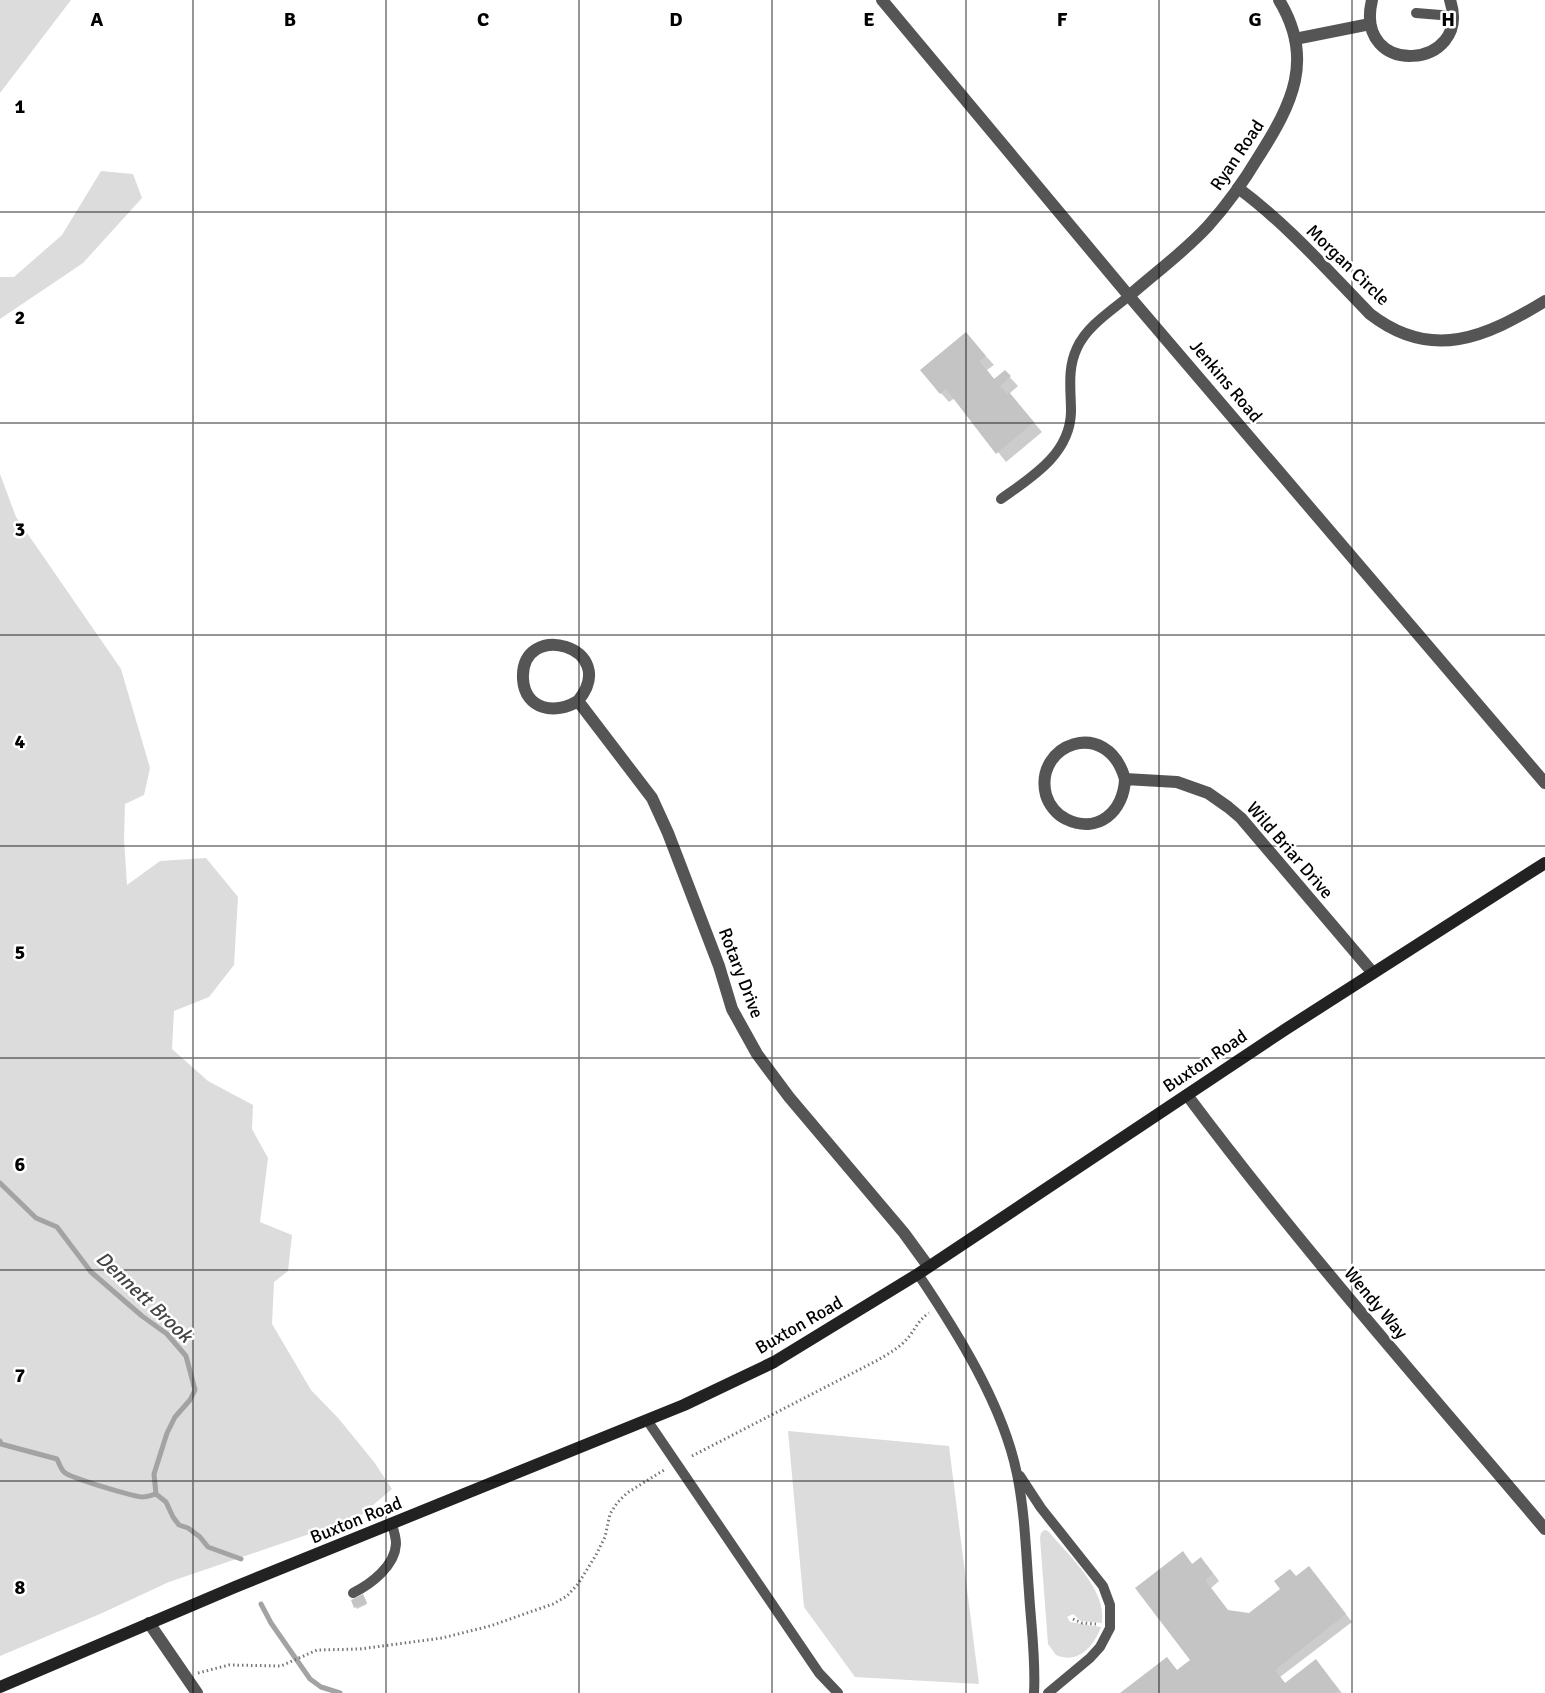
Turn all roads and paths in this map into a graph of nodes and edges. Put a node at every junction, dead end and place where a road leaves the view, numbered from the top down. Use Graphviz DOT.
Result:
graph roads {
  1 [pos="882,0"];
  2 [pos="1279,0"];
  3 [pos="1372,0"];
  4 [pos="1450,0"];
  5 [pos="1416,13"];
  6 [pos="1453,16"];
  7 [pos="1370,24"];
  8 [pos="1295,39"];
  9 [pos="1238,188"];
  10 [pos="1129,296"];
  11 [pos="1545,301"];
  12 [pos="1001,499"];
  13 [pos="578,701"];
  14 [pos="1125,779"];
  15 [pos="1545,783"];
  16 [pos="1545,863"];
  17 [pos="1373,973"];
  18 [pos="1187,1095"];
  19 [pos="923,1270"];
  20 [pos="939,1306"];
  21 [pos="647,1420"];
  22 [pos="692,1456"];
  23 [pos="664,1470"];
  24 [pos="1017,1472"];
  25 [pos="392,1525"];
  26 [pos="1545,1529"];
  27 [pos="353,1593"];
  28 [pos="1073,1619"];
  29 [pos="149,1623"];
  30 [pos="1110,1628"];
  31 [pos="185,1677"];
  32 [pos="0,1687"];
  33 [pos="1052,1692"];
  34 [pos="197,1693"];
  35 [pos="838,1693"];
  36 [pos="1034,1693"];
  1 -- 10 [label="street, Jenkins Road"];
  2 -- 8 [label="street, Ryan Road"];
  3 -- 7 [label="street"];
  4 -- 6 [label="street"];
  5 -- 6 [label="lane"];
  6 -- 7 [label="street"];
  7 -- 8 [label="street"];
  8 -- 9 [label="street, Ryan Road"];
  9 -- 10 [label="street, Ryan Road"];
  9 -- 11 [label="street, Morgan Circle"];
  10 -- 12 [label="lane"];
  10 -- 15 [label="street, Jenkins Road"];
  13 -- 13 [label="street"];
  13 -- 19 [label="street, Rotary Drive"];
  14 -- 14 [label="street"];
  14 -- 17 [label="street, Wild Briar Drive"];
  16 -- 17 [label="main road, Buxton Road"];
  17 -- 18 [label="main road, Buxton Road"];
  18 -- 19 [label="main road, Buxton Road"];
  18 -- 26 [label="street, Wendy Way"];
  19 -- 20 [label="lane"];
  19 -- 21 [label="main road, Buxton Road"];
  20 -- 22 [label="path"];
  20 -- 24 [label="lane"];
  21 -- 25 [label="main road, Buxton Road"];
  21 -- 35 [label="lane"];
  23 -- 31 [label="path"];
  24 -- 30 [label="lane"];
  24 -- 36 [label="lane"];
  25 -- 27 [label="lane"];
  25 -- 29 [label="main road, Buxton Road"];
  28 -- 30 [label="path"];
  29 -- 31 [label="street"];
  29 -- 32 [label="main road, Buxton Road"];
  30 -- 33 [label="lane"];
  31 -- 34 [label="street"];
}
